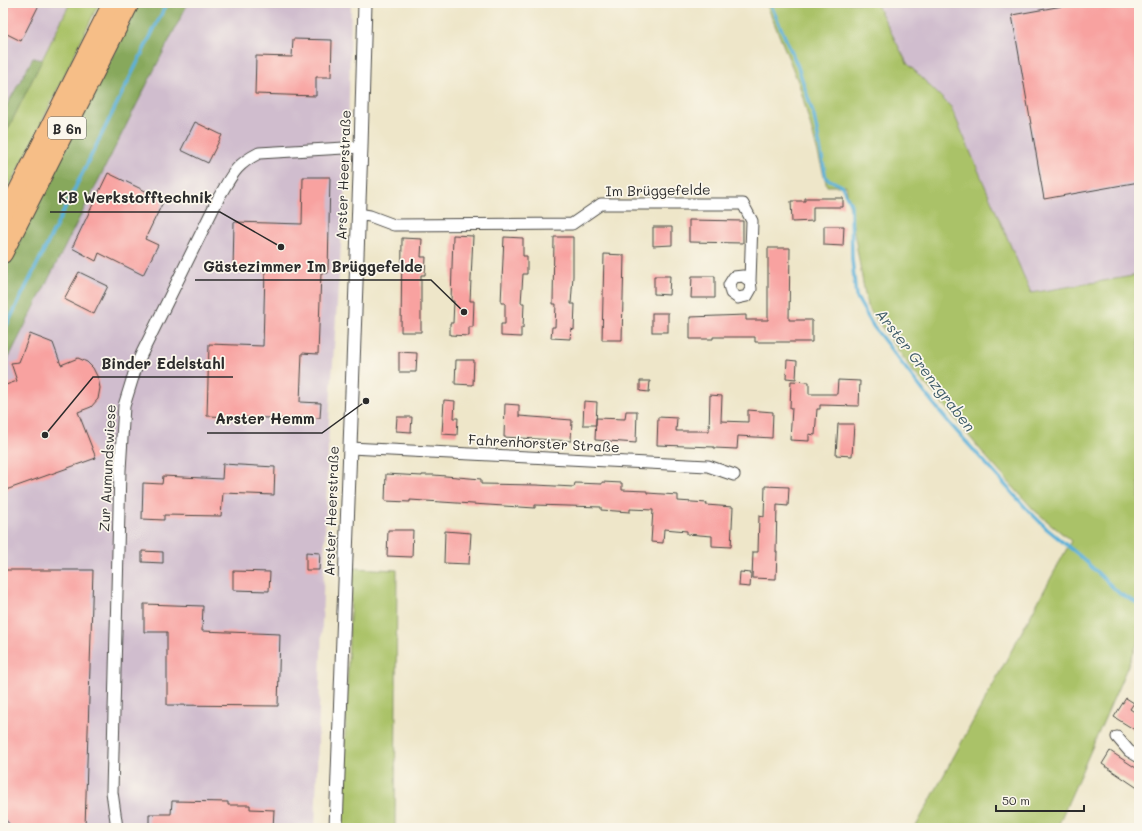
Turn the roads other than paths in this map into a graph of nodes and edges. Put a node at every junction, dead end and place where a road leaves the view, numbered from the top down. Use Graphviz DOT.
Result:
graph roads {
  1 [pos="112,3"];
  2 [pos="130,3"];
  3 [pos="365,3"];
  4 [pos="361,147"];
  5 [pos="358,214"];
  6 [pos="3,220"];
  7 [pos="3,254"];
  8 [pos="750,280"];
  9 [pos="350,448"];
  10 [pos="734,475"];
  11 [pos="1117,737"];
  12 [pos="1139,757"];
  13 [pos="117,828"];
  14 [pos="336,828"];
  1 -- 6 [label="highway, B 6n"];
  2 -- 7 [label="highway, B 6n"];
  3 -- 4 [label="street, Arster Heerstraße"];
  4 -- 5 [label="street, Arster Heerstraße"];
  4 -- 13 [label="street, Zur Aumundswiese"];
  5 -- 8 [label="street, Im Brüggefelde"];
  5 -- 9 [label="street, Arster Heerstraße"];
  9 -- 10 [label="street, Fahrenhorster Straße"];
  9 -- 14 [label="street, Arster Heerstraße"];
  11 -- 12 [label="street"];
}
